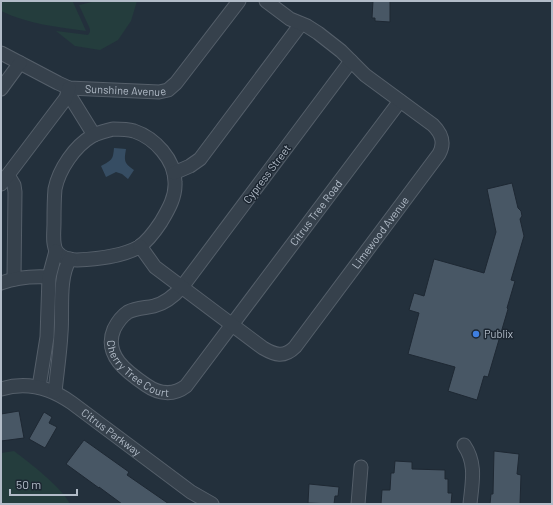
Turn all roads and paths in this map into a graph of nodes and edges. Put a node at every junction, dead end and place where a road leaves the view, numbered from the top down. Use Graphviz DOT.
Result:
graph roads {
  1 [pos="239,1"];
  2 [pos="266,1"];
  3 [pos="301,24"];
  4 [pos="1,53"];
  5 [pos="351,61"];
  6 [pos="20,63"];
  7 [pos="1,89"];
  8 [pos="69,90"];
  9 [pos="400,101"];
  10 [pos="94,135"];
  11 [pos="174,173"];
  12 [pos="4,180"];
  13 [pos="140,246"];
  14 [pos="56,251"];
  15 [pos="70,259"];
  16 [pos="49,277"];
  17 [pos="7,281"];
  18 [pos="182,287"];
  19 [pos="232,325"];
  20 [pos="62,327"];
  21 [pos="48,328"];
  22 [pos="39,387"];
  23 [pos="1,389"];
  24 [pos="55,392"];
  25 [pos="464,445"];
  26 [pos="361,467"];
  27 [pos="212,504"];
  28 [pos="358,504"];
  29 [pos="470,504"];
  1 -- 8 [label="street, Sunshine Avenue"];
  2 -- 3 [label="street, Limewood Avenue"];
  3 -- 5 [label="street, Limewood Avenue"];
  3 -- 11 [label="street"];
  4 -- 6 [label="street, Sunshine Avenue"];
  5 -- 9 [label="street, Limewood Avenue"];
  5 -- 18 [label="street, Cypress Street"];
  6 -- 7 [label="street"];
  6 -- 8 [label="street, Sunshine Avenue"];
  8 -- 10 [label="street"];
  8 -- 12 [label="street"];
  9 -- 19 [label="street, Citrus Tree Road"];
  9 -- 19 [label="street, Limewood Avenue"];
  10 -- 11 [label="street"];
  10 -- 14 [label="street"];
  11 -- 13 [label="street"];
  12 -- 17 [label="street"];
  13 -- 15 [label="street"];
  13 -- 18 [label="street, Limewood Avenue"];
  14 -- 15 [label="street"];
  14 -- 16 [label="street"];
  15 -- 20 [label="street"];
  16 -- 17 [label="street"];
  16 -- 21 [label="street"];
  18 -- 19 [label="street, Limewood Avenue"];
  18 -- 19 [label="street, Cherry Tree Court"];
  20 -- 21 [label="street"];
  20 -- 24 [label="street"];
  21 -- 22 [label="street"];
  22 -- 23 [label="street, Citrus Parkway"];
  22 -- 24 [label="street, Citrus Parkway"];
  24 -- 27 [label="street, Citrus Parkway"];
  25 -- 29 [label="street"];
  26 -- 28 [label="street"];
}
